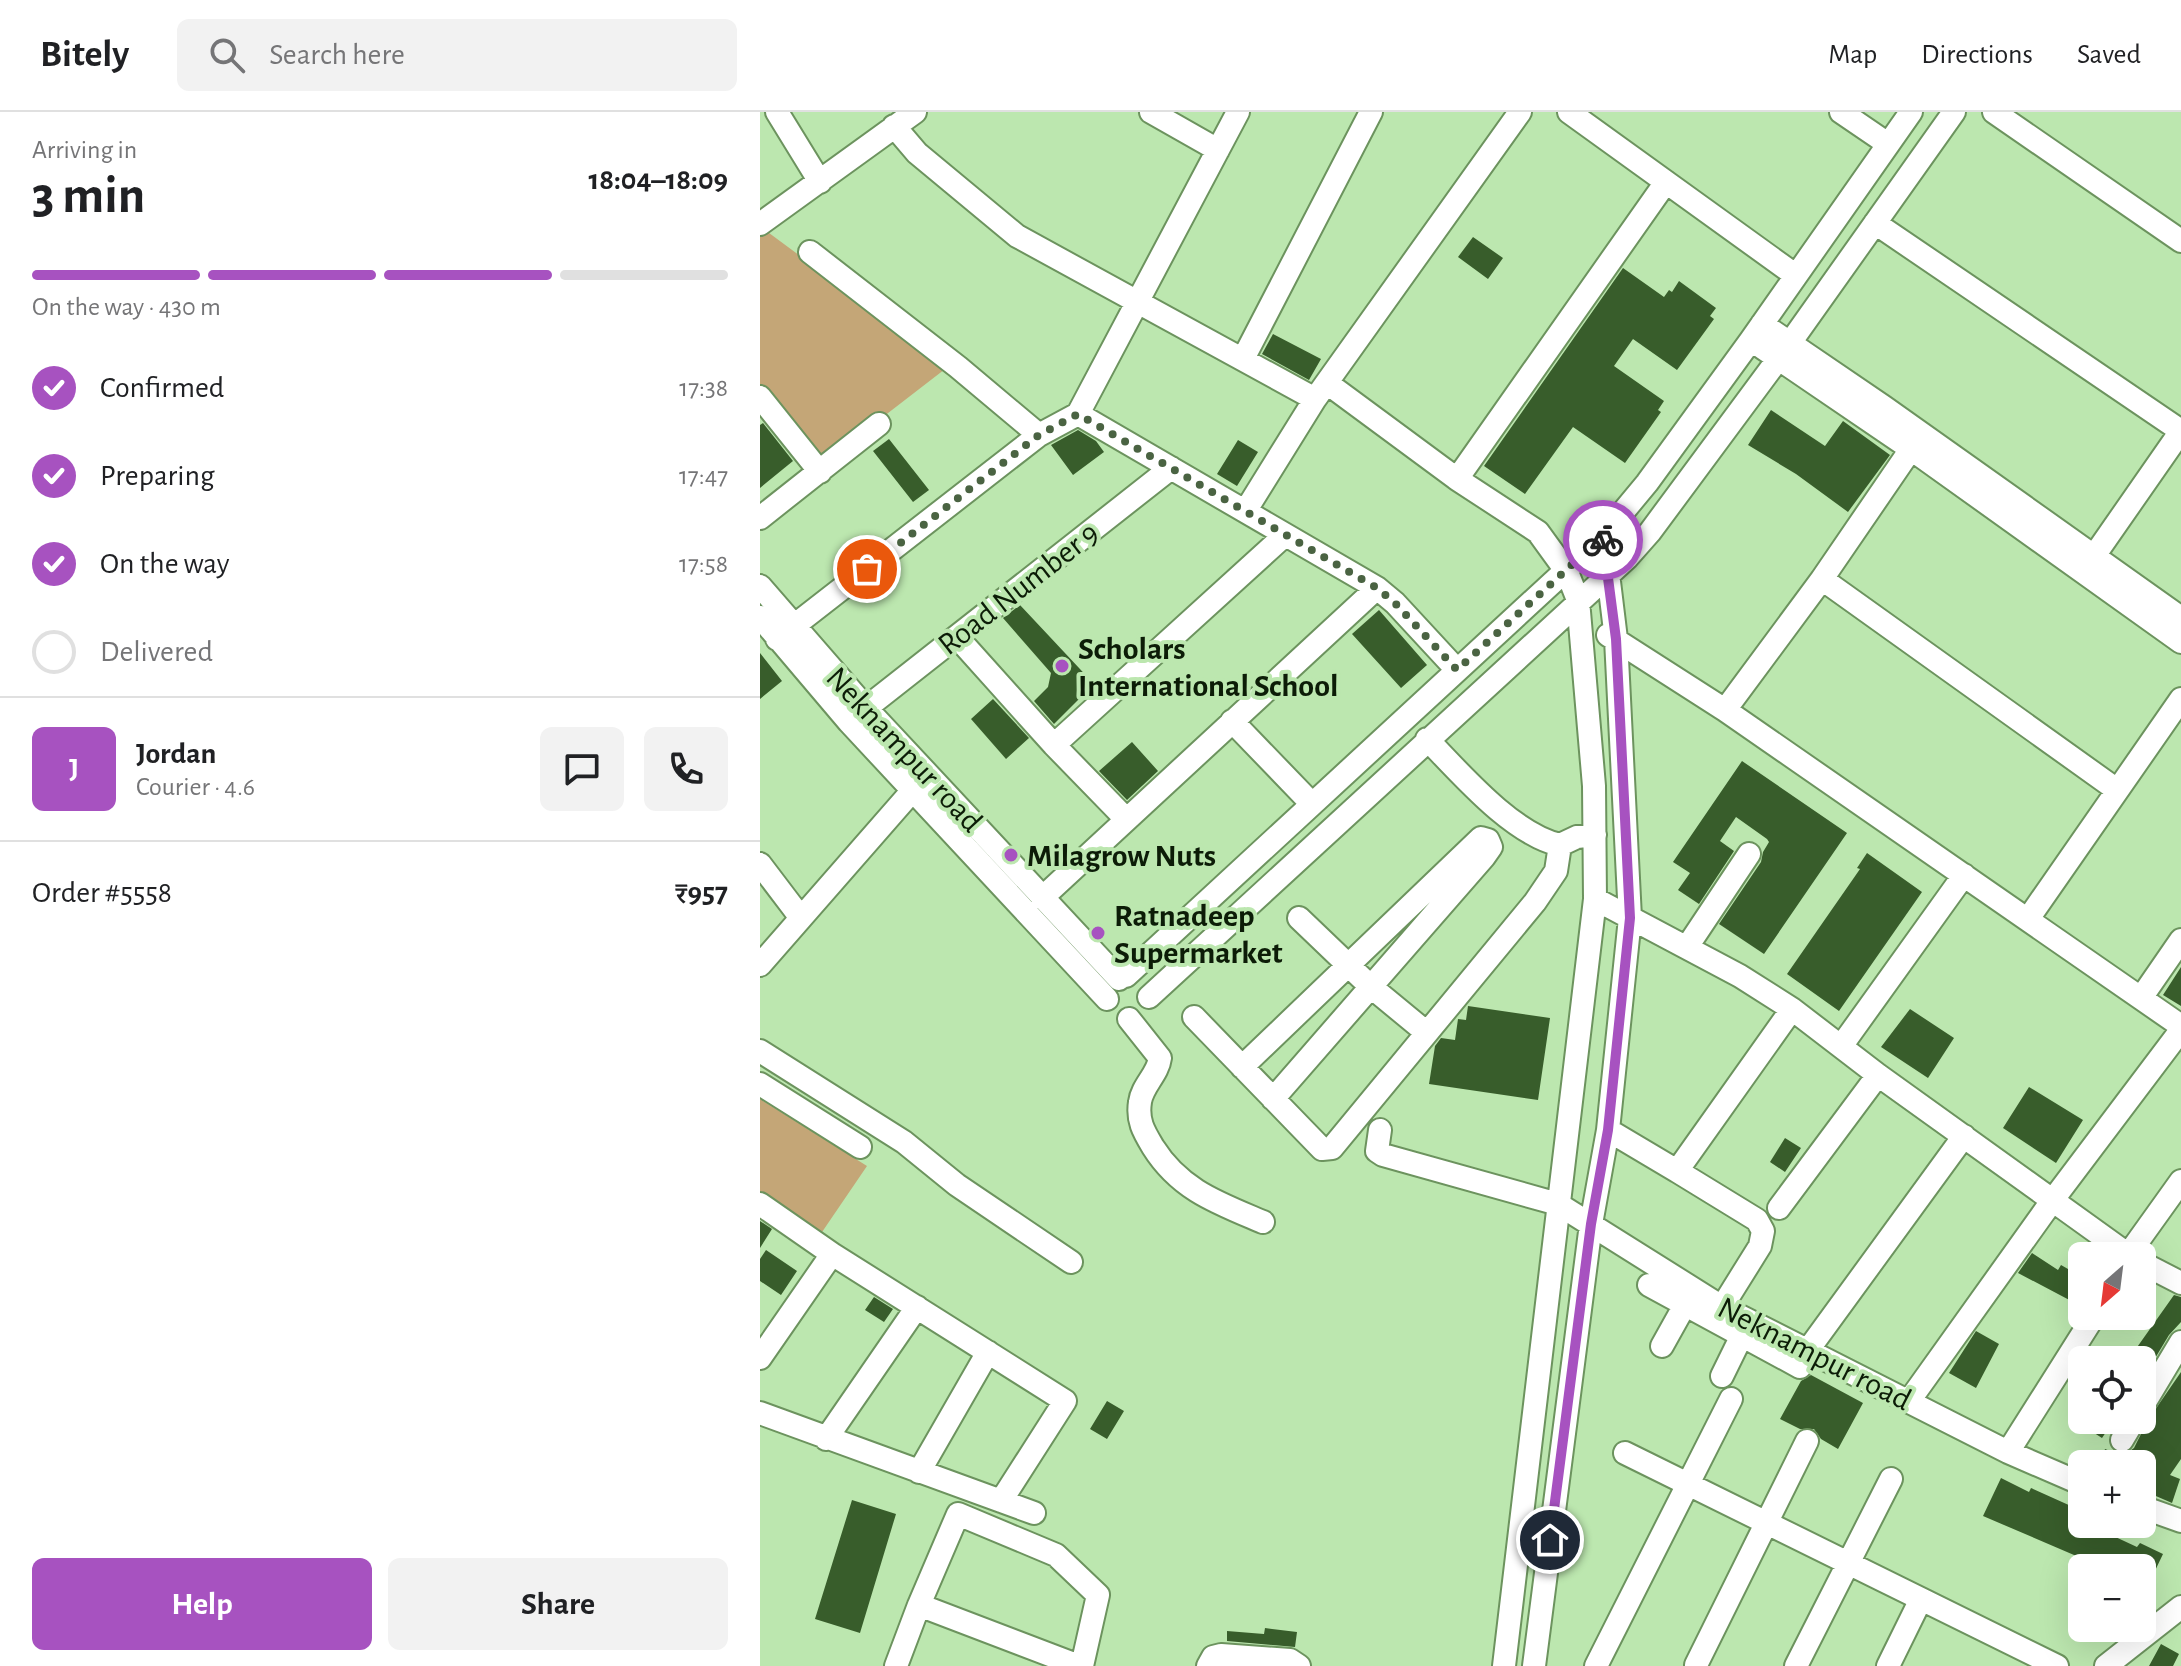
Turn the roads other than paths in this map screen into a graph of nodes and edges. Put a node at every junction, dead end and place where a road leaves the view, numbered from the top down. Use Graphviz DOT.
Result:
graph roads {
  1 [pos="777,112"];
  2 [pos="915,112"];
  3 [pos="1151,112"];
  4 [pos="1238,112"];
  5 [pos="1371,112"];
  6 [pos="1520,112"];
  7 [pos="1569,112"];
  8 [pos="1841,112"];
  9 [pos="1911,112"];
  10 [pos="1954,112"];
  11 [pos="1994,112"];
  12 [pos="894,126"];
  13 [pos="1888,144"];
  14 [pos="1218,150"];
  15 [pos="820,182"];
  16 [pos="1666,182"];
  17 [pos="1875,223"];
  18 [pos="760,224"];
  19 [pos="2181,241"];
  20 [pos="810,252"];
  21 [pos="1795,275"];
  22 [pos="1138,301"];
  23 [pos="1756,332"];
  24 [pos="1784,351"];
  25 [pos="1243,359"];
  26 [pos="1321,391"];
  27 [pos="760,397"];
  28 [pos="1078,414"];
  29 [pos="879,424"];
  30 [pos="2181,431"];
  31 [pos="1039,435"];
  32 [pos="1911,449"];
  33 [pos="1171,468"];
  34 [pos="820,472"];
  35 [pos="1457,479"];
  36 [pos="1246,510"];
  37 [pos="760,518"];
  38 [pos="1285,535"];
  39 [pos="1603,536"];
  40 [pos="2094,556"];
  41 [pos="1567,572"];
  42 [pos="1608,575"];
  43 [pos="1822,579"];
  44 [pos="760,586"];
  45 [pos="1377,588"];
  46 [pos="1578,600"];
  47 [pos="760,617"];
  48 [pos="2181,618"];
  49 [pos="1581,623"];
  50 [pos="786,633"];
  51 [pos="957,637"];
  52 [pos="1616,639"];
  53 [pos="2181,642"];
  54 [pos="1457,670"];
  55 [pos="2181,699"];
  56 [pos="866,708"];
  57 [pos="1725,710"];
  58 [pos="1232,721"];
  59 [pos="1427,739"];
  60 [pos="1054,745"];
  61 [pos="927,773"];
  62 [pos="2117,790"];
  63 [pos="912,791"];
  64 [pos="1312,804"];
  65 [pos="1126,819"];
  66 [pos="1595,835"];
  67 [pos="1560,845"];
  68 [pos="1749,854"];
  69 [pos="760,864"];
  70 [pos="1964,875"];
  71 [pos="1042,898"];
  72 [pos="1595,899"];
  73 [pos="801,918"];
  74 [pos="1299,918"];
  75 [pos="1630,918"];
  76 [pos="2028,919"];
  77 [pos="2181,940"];
  78 [pos="1687,947"];
  79 [pos="760,965"];
  80 [pos="1349,965"];
  81 [pos="1122,978"];
  82 [pos="1370,986"];
  83 [pos="1149,997"];
  84 [pos="2141,998"];
  85 [pos="1107,999"];
  86 [pos="1792,1009"];
  87 [pos="1194,1017"];
  88 [pos="1129,1019"];
  89 [pos="2181,1028"];
  90 [pos="1427,1033"];
  91 [pos="1842,1045"];
  92 [pos="760,1051"];
  93 [pos="1242,1067"];
  94 [pos="1878,1075"];
  95 [pos="760,1084"];
  96 [pos="1273,1099"];
  97 [pos="1380,1130"];
  98 [pos="1608,1130"];
  99 [pos="1964,1136"];
  100 [pos="860,1147"];
  101 [pos="1677,1171"];
  102 [pos="2181,1181"];
  103 [pos="2052,1201"];
  104 [pos="760,1204"];
  105 [pos="1558,1204"];
  106 [pos="1779,1208"];
  107 [pos="1263,1222"];
  108 [pos="1591,1224"];
  109 [pos="2110,1242"];
  110 [pos="2143,1242"];
  111 [pos="832,1254"];
  112 [pos="1071,1262"];
  113 [pos="2156,1270"];
  114 [pos="2181,1283"];
  115 [pos="1649,1285"];
  116 [pos="1689,1297"];
  117 [pos="917,1307"];
  118 [pos="1722,1307"];
  119 [pos="1746,1328"];
  120 [pos="2085,1330"];
  121 [pos="2181,1342"];
  122 [pos="1662,1346"];
  123 [pos="988,1352"];
  124 [pos="760,1358"];
  125 [pos="1804,1359"];
  126 [pos="1722,1376"];
  127 [pos="2156,1384"];
  128 [pos="1731,1399"];
  129 [pos="1909,1401"];
  130 [pos="760,1413"];
  131 [pos="2126,1434"];
  132 [pos="826,1439"];
  133 [pos="2122,1440"];
  134 [pos="1807,1441"];
  135 [pos="2008,1452"];
  136 [pos="1625,1453"];
  137 [pos="919,1472"];
  138 [pos="2068,1478"];
  139 [pos="1891,1479"];
  140 [pos="1689,1485"];
  141 [pos="1001,1501"];
  142 [pos="2156,1512"];
  143 [pos="1034,1513"];
  144 [pos="2181,1521"];
  145 [pos="1765,1522"];
  146 [pos="1848,1563"];
  147 [pos="1921,1599"];
  148 [pos="919,1605"];
  149 [pos="2181,1607"];
  150 [pos="1023,1656"];
  151 [pos="1306,1665"];
  152 [pos="1696,1665"];
  153 [pos="896,1666"];
  154 [pos="1080,1666"];
  155 [pos="1208,1666"];
  156 [pos="1504,1666"];
  157 [pos="1534,1666"];
  158 [pos="1596,1666"];
  159 [pos="1796,1666"];
  160 [pos="1888,1666"];
  161 [pos="2057,1666"];
  162 [pos="2106,1666"];
  1 -- 15 [label="street"];
  2 -- 12 [label="street"];
  3 -- 14 [label="street"];
  4 -- 14 [label="street"];
  5 -- 25 [label="street"];
  6 -- 26 [label="street"];
  7 -- 16 [label="street"];
  8 -- 13 [label="street"];
  9 -- 13 [label="street"];
  10 -- 17 [label="street"];
  11 -- 19 [label="street"];
  12 -- 15 [label="street"];
  12 -- 22 [label="street"];
  13 -- 21 [label="street"];
  14 -- 22 [label="street"];
  15 -- 18 [label="street"];
  16 -- 21 [label="street"];
  16 -- 35 [label="street"];
  17 -- 24 [label="street"];
  17 -- 30 [label="street"];
  20 -- 31 [label="street"];
  21 -- 23 [label="street"];
  22 -- 25 [label="street"];
  22 -- 28 [label="street"];
  23 -- 24 [label="street"];
  23 -- 39 [label="street"];
  24 -- 32 [label="street"];
  24 -- 40 [label="street"];
  24 -- 42 [label="street"];
  25 -- 26 [label="street"];
  26 -- 35 [label="street"];
  26 -- 36 [label="street"];
  27 -- 34 [label="street"];
  28 -- 31 [label="street"];
  28 -- 33 [label="street"];
  29 -- 34 [label="street"];
  30 -- 40 [label="street"];
  31 -- 50 [label="street"];
  32 -- 43 [label="street"];
  32 -- 53 [label="street"];
  33 -- 36 [label="street"];
  33 -- 51 [label="street, Road Number 9"];
  34 -- 37 [label="street"];
  35 -- 41 [label="street"];
  36 -- 38 [label="street"];
  38 -- 45 [label="street"];
  38 -- 60 [label="street"];
  39 -- 41 [label="street"];
  39 -- 42 [label="street"];
  40 -- 48 [label="street"];
  41 -- 46 [label="street"];
  41 -- 54 [label="street"];
  42 -- 46 [label="street"];
  42 -- 52 [label="street"];
  43 -- 57 [label="street"];
  43 -- 62 [label="street"];
  44 -- 50 [label="street, Neknampur road"];
  45 -- 54 [label="street"];
  45 -- 58 [label="street"];
  46 -- 49 [label="street"];
  46 -- 59 [label="street"];
  47 -- 50 [label="street, Neknampur road"];
  49 -- 52 [label="street"];
  49 -- 66 [label="street"];
  50 -- 56 [label="street, Neknampur road"];
  50 -- 63 [label="street, Neknampur road"];
  51 -- 56 [label="street, Road Number 9"];
  51 -- 60 [label="street"];
  52 -- 57 [label="street"];
  52 -- 75 [label="street"];
  54 -- 64 [label="street"];
  55 -- 62 [label="street"];
  56 -- 61 [label="street, Neknampur road"];
  57 -- 70 [label="street"];
  58 -- 64 [label="street"];
  58 -- 65 [label="street"];
  59 -- 67 [label="street"];
  59 -- 83 [label="street"];
  60 -- 65 [label="street"];
  61 -- 63 [label="street"];
  61 -- 71 [label="street, Neknampur road"];
  62 -- 76 [label="street"];
  63 -- 73 [label="street"];
  63 -- 85 [label="street, Neknampur road"];
  64 -- 81 [label="street"];
  65 -- 71 [label="street"];
  66 -- 67 [label="street"];
  66 -- 72 [label="street"];
  67 -- 90 [label="street"];
  68 -- 78 [label="street"];
  69 -- 73 [label="street"];
  70 -- 76 [label="street"];
  70 -- 91 [label="street"];
  71 -- 81 [label="street, Neknampur road"];
  72 -- 75 [label="street"];
  72 -- 105 [label="street"];
  73 -- 79 [label="street"];
  74 -- 80 [label="street"];
  75 -- 78 [label="street"];
  75 -- 98 [label="street"];
  76 -- 84 [label="street"];
  77 -- 84 [label="street"];
  78 -- 86 [label="street"];
  80 -- 82 [label="street"];
  80 -- 82 [label="street"];
  80 -- 93 [label="street"];
  81 -- 83 [label="street"];
  81 -- 85 [label="street"];
  82 -- 90 [label="street"];
  82 -- 96 [label="street"];
  83 -- 88 [label="street"];
  84 -- 89 [label="street"];
  85 -- 88 [label="street"];
  86 -- 91 [label="street"];
  86 -- 101 [label="street"];
  87 -- 93 [label="street"];
  88 -- 107 [label="street"];
  89 -- 103 [label="street"];
  90 -- 96 [label="street"];
  91 -- 94 [label="street"];
  92 -- 112 [label="street"];
  93 -- 96 [label="street"];
  94 -- 99 [label="street"];
  94 -- 106 [label="street"];
  95 -- 100 [label="street"];
  97 -- 105 [label="street, Neknampur road"];
  98 -- 101 [label="street"];
  98 -- 108 [label="street"];
  99 -- 103 [label="street"];
  99 -- 125 [label="street"];
  101 -- 118 [label="street"];
  102 -- 110 [label="street"];
  103 -- 109 [label="street"];
  103 -- 129 [label="street"];
  104 -- 111 [label="street"];
  105 -- 108 [label="street, Neknampur road"];
  105 -- 156 [label="street"];
  108 -- 116 [label="street, Neknampur road"];
  108 -- 157 [label="street"];
  111 -- 117 [label="street"];
  111 -- 124 [label="street"];
  113 -- 114 [label="street"];
  115 -- 116 [label="street"];
  116 -- 118 [label="street, Neknampur road"];
  116 -- 119 [label="street"];
  116 -- 122 [label="street"];
  117 -- 123 [label="street"];
  117 -- 132 [label="street"];
  118 -- 119 [label="street, Neknampur road"];
  119 -- 125 [label="street, Neknampur road"];
  119 -- 126 [label="street"];
  120 -- 135 [label="street"];
  121 -- 127 [label="street"];
  123 -- 137 [label="street"];
  123 -- 141 [label="street"];
  125 -- 129 [label="street, Neknampur road"];
  128 -- 140 [label="street"];
  129 -- 135 [label="street, Neknampur road"];
  130 -- 132 [label="street"];
  131 -- 133 [label="street"];
  132 -- 137 [label="street"];
  134 -- 145 [label="street"];
  135 -- 138 [label="street, Neknampur road"];
  136 -- 140 [label="street"];
  137 -- 141 [label="street"];
  139 -- 146 [label="street"];
  140 -- 145 [label="street"];
  140 -- 158 [label="street"];
  141 -- 143 [label="street"];
  142 -- 144 [label="street"];
  145 -- 146 [label="street"];
  145 -- 152 [label="street"];
  146 -- 147 [label="street"];
  146 -- 159 [label="street"];
  147 -- 160 [label="street"];
  147 -- 161 [label="street"];
  148 -- 150 [label="street"];
  148 -- 153 [label="street"];
  148 -- 154 [label="street"];
  149 -- 162 [label="street"];
  150 -- 154 [label="street"];
  151 -- 155 [label="street"];
}
